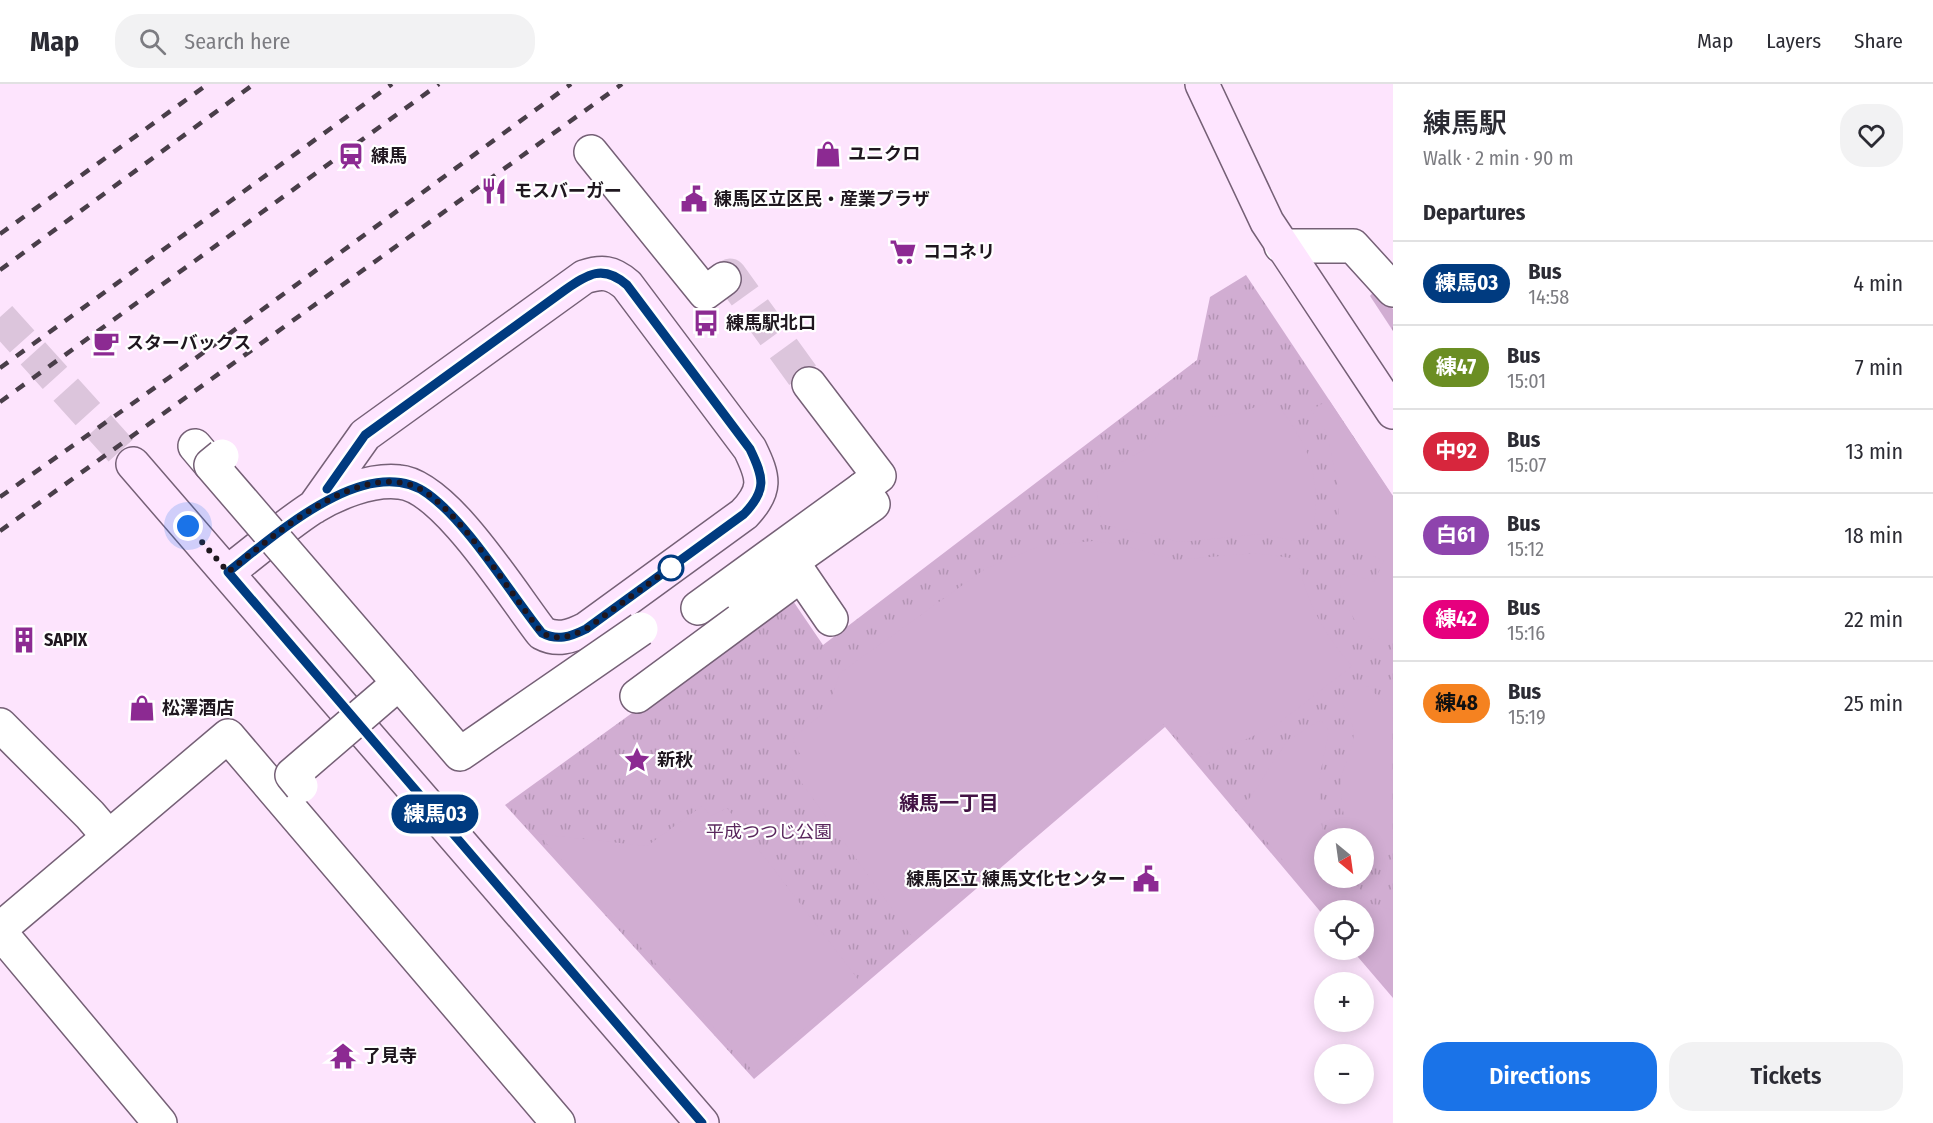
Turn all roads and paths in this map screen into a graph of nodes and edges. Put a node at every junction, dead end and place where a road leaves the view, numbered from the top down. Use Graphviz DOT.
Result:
graph roads {
  1 [pos="1202,84"];
  2 [pos="590,152"];
  3 [pos="1281,246"];
  4 [pos="724,279"];
  5 [pos="1393,290"];
  6 [pos="809,384"];
  7 [pos="1393,412"];
  8 [pos="210,456"];
  9 [pos="133,464"];
  10 [pos="862,489"];
  11 [pos="314,507"];
  12 [pos="228,572"];
  13 [pos="698,608"];
  14 [pos="751,610"];
  15 [pos="831,619"];
  16 [pos="641,629"];
  17 [pos="399,683"];
  18 [pos="637,696"];
  19 [pos="0,725"];
  20 [pos="301,786"];
  21 [pos="108,836"];
  22 [pos="0,931"];
  23 [pos="160,1123"];
  24 [pos="558,1123"];
  25 [pos="702,1123"];
  1 -- 3 [label="street"];
  2 -- 4 [label="street"];
  3 -- 5 [label="street"];
  3 -- 7 [label="street"];
  6 -- 10 [label="street"];
  8 -- 17 [label="street, bridge"];
  9 -- 12 [label="street"];
  10 -- 13 [label="street"];
  10 -- 14 [label="street"];
  11 -- 11 [label="street"];
  11 -- 12 [label="street"];
  12 -- 25 [label="street"];
  14 -- 15 [label="street"];
  14 -- 18 [label="street"];
  16 -- 17 [label="street, bridge"];
  17 -- 20 [label="street, bridge"];
  19 -- 21 [label="street"];
  21 -- 22 [label="street"];
  21 -- 24 [label="street"];
  22 -- 23 [label="street"];
}
